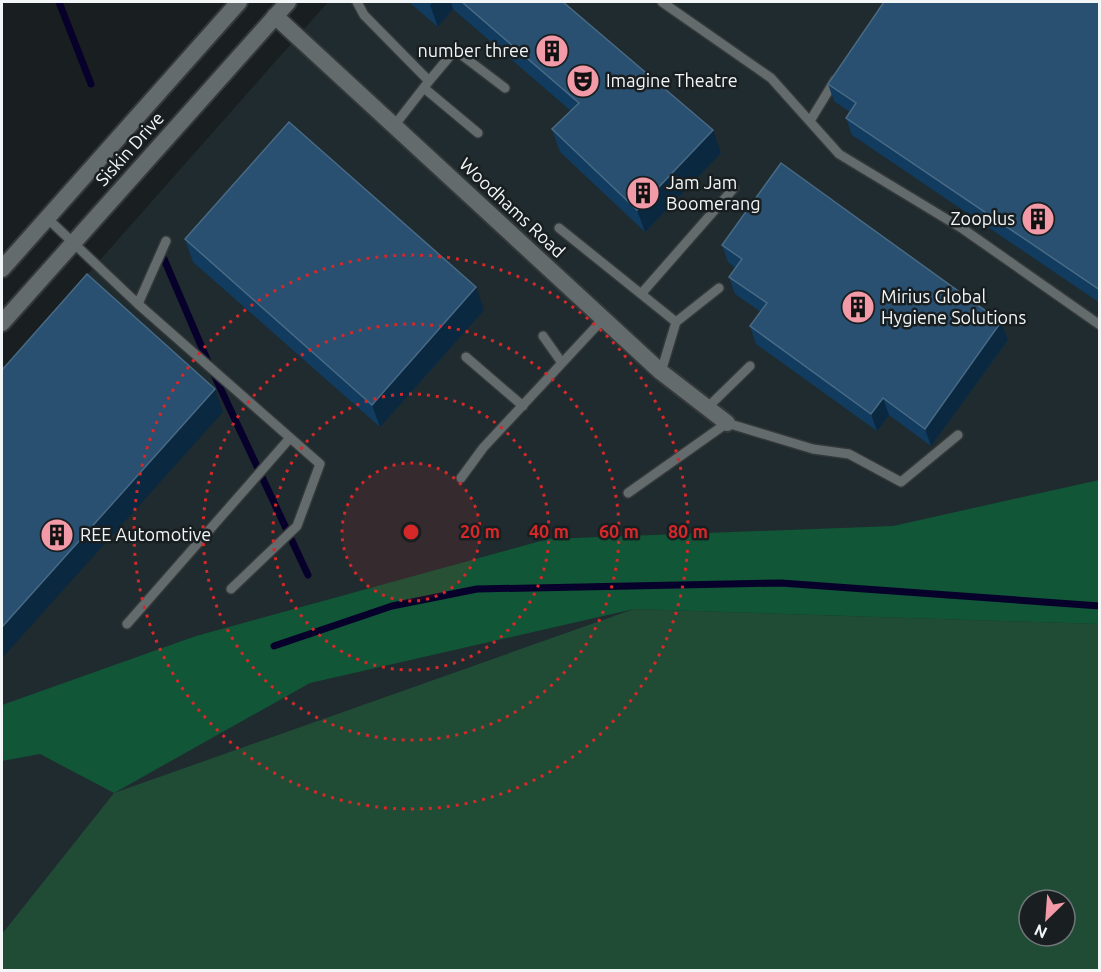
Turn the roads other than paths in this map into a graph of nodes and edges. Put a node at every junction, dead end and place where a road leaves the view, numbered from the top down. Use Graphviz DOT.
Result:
graph roads {
  1 [pos="239,2"];
  2 [pos="288,2"];
  3 [pos="357,2"];
  4 [pos="666,3"];
  5 [pos="275,16"];
  6 [pos="843,67"];
  7 [pos="426,85"];
  8 [pos="505,88"];
  9 [pos="810,121"];
  10 [pos="394,126"];
  11 [pos="478,133"];
  12 [pos="734,188"];
  13 [pos="47,218"];
  14 [pos="558,228"];
  15 [pos="166,240"];
  16 [pos="74,242"];
  17 [pos="2,269"];
  18 [pos="719,288"];
  19 [pos="641,294"];
  20 [pos="138,304"];
  21 [pos="603,319"];
  22 [pos="676,322"];
  23 [pos="2,323"];
  24 [pos="1100,325"];
  25 [pos="543,336"];
  26 [pos="466,357"];
  27 [pos="562,363"];
  28 [pos="750,366"];
  29 [pos="661,372"];
  30 [pos="523,406"];
  31 [pos="707,408"];
  32 [pos="727,423"];
  33 [pos="958,435"];
  34 [pos="290,438"];
  35 [pos="461,478"];
  36 [pos="628,493"];
  37 [pos="231,589"];
  38 [pos="127,624"];
  1 -- 13 [label="street, Siskin Drive"];
  2 -- 5 [label="street, Siskin Drive"];
  3 -- 7 [label="lane"];
  4 -- 9 [label="lane"];
  5 -- 10 [label="street, Woodhams Road"];
  5 -- 16 [label="street, Siskin Drive"];
  6 -- 9 [label="lane"];
  7 -- 8 [label="lane"];
  7 -- 10 [label="lane"];
  7 -- 11 [label="lane"];
  9 -- 24 [label="lane"];
  10 -- 21 [label="street, Woodhams Road"];
  12 -- 19 [label="lane"];
  13 -- 16 [label="lane"];
  13 -- 17 [label="street, Siskin Drive"];
  14 -- 19 [label="lane"];
  15 -- 20 [label="lane"];
  16 -- 20 [label="lane"];
  16 -- 23 [label="street, Siskin Drive"];
  18 -- 22 [label="lane"];
  19 -- 22 [label="lane"];
  20 -- 34 [label="lane"];
  21 -- 27 [label="lane"];
  21 -- 29 [label="street, Woodhams Road"];
  22 -- 29 [label="lane"];
  25 -- 27 [label="lane"];
  26 -- 30 [label="lane"];
  27 -- 30 [label="lane"];
  28 -- 31 [label="lane"];
  29 -- 31 [label="street, Woodhams Road"];
  30 -- 35 [label="lane"];
  31 -- 32 [label="street, Woodhams Road"];
  32 -- 33 [label="lane"];
  32 -- 36 [label="lane"];
  34 -- 37 [label="lane"];
  34 -- 38 [label="lane"];
}
